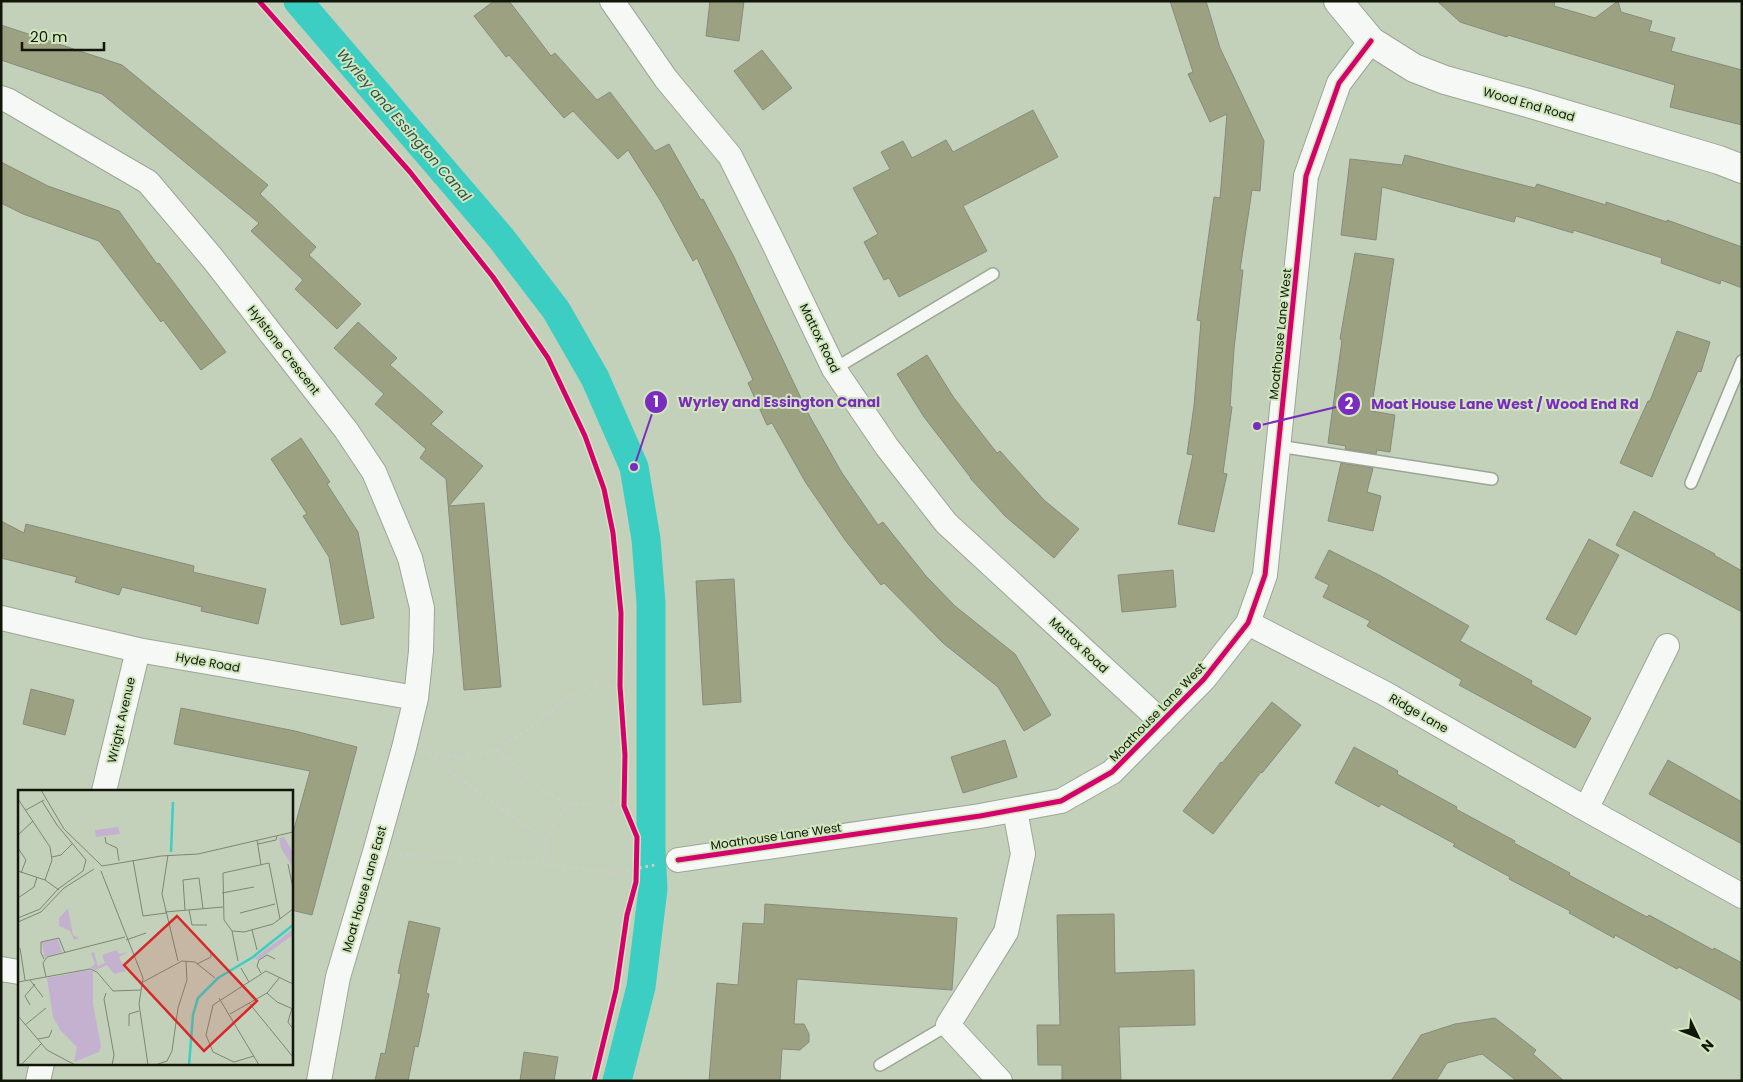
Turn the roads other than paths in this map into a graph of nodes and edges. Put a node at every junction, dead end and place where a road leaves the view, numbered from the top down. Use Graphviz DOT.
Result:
graph roads {
  1 [pos="612,1"];
  2 [pos="1338,1"];
  3 [pos="1371,41"];
  4 [pos="1,98"];
  5 [pos="1742,169"];
  6 [pos="993,274"];
  7 [pos="1742,361"];
  8 [pos="834,369"];
  9 [pos="1278,446"];
  10 [pos="1492,479"];
  11 [pos="1691,484"];
  12 [pos="1,618"];
  13 [pos="1248,623"];
  14 [pos="1666,646"];
  15 [pos="138,650"];
  16 [pos="416,698"];
  17 [pos="1162,722"];
  18 [pos="104,790"];
  19 [pos="1586,809"];
  20 [pos="1015,810"];
  21 [pos="678,860"];
  22 [pos="1742,896"];
  23 [pos="1,969"];
  24 [pos="18,972"];
  25 [pos="948,1026"];
  26 [pos="42,1064"];
  27 [pos="880,1065"];
  28 [pos="38,1081"];
  29 [pos="319,1081"];
  30 [pos="1000,1081"];
  1 -- 8 [label="street, Mattox Road"];
  2 -- 3 [label="street, Wood End Road"];
  3 -- 5 [label="street, Wood End Road"];
  3 -- 9 [label="street, Moathouse Lane West"];
  4 -- 16 [label="street, Hylstone Crescent"];
  6 -- 8 [label="lane"];
  7 -- 11 [label="lane"];
  8 -- 17 [label="street, Mattox Road"];
  9 -- 10 [label="lane"];
  9 -- 13 [label="street, Moathouse Lane West"];
  12 -- 15 [label="street, Hyde Road"];
  13 -- 17 [label="street, Moathouse Lane West"];
  13 -- 19 [label="street, Ridge Lane"];
  14 -- 19 [label="street"];
  15 -- 16 [label="street, Hyde Road"];
  15 -- 18 [label="street, Wright Avenue"];
  16 -- 29 [label="street, Moat House Lane East"];
  17 -- 20 [label="street, Moathouse Lane West"];
  19 -- 22 [label="street, Ridge Lane"];
  20 -- 21 [label="street, Moathouse Lane West"];
  20 -- 25 [label="street"];
  23 -- 24 [label="street"];
  25 -- 27 [label="lane"];
  25 -- 30 [label="street"];
  26 -- 28 [label="street"];
}
